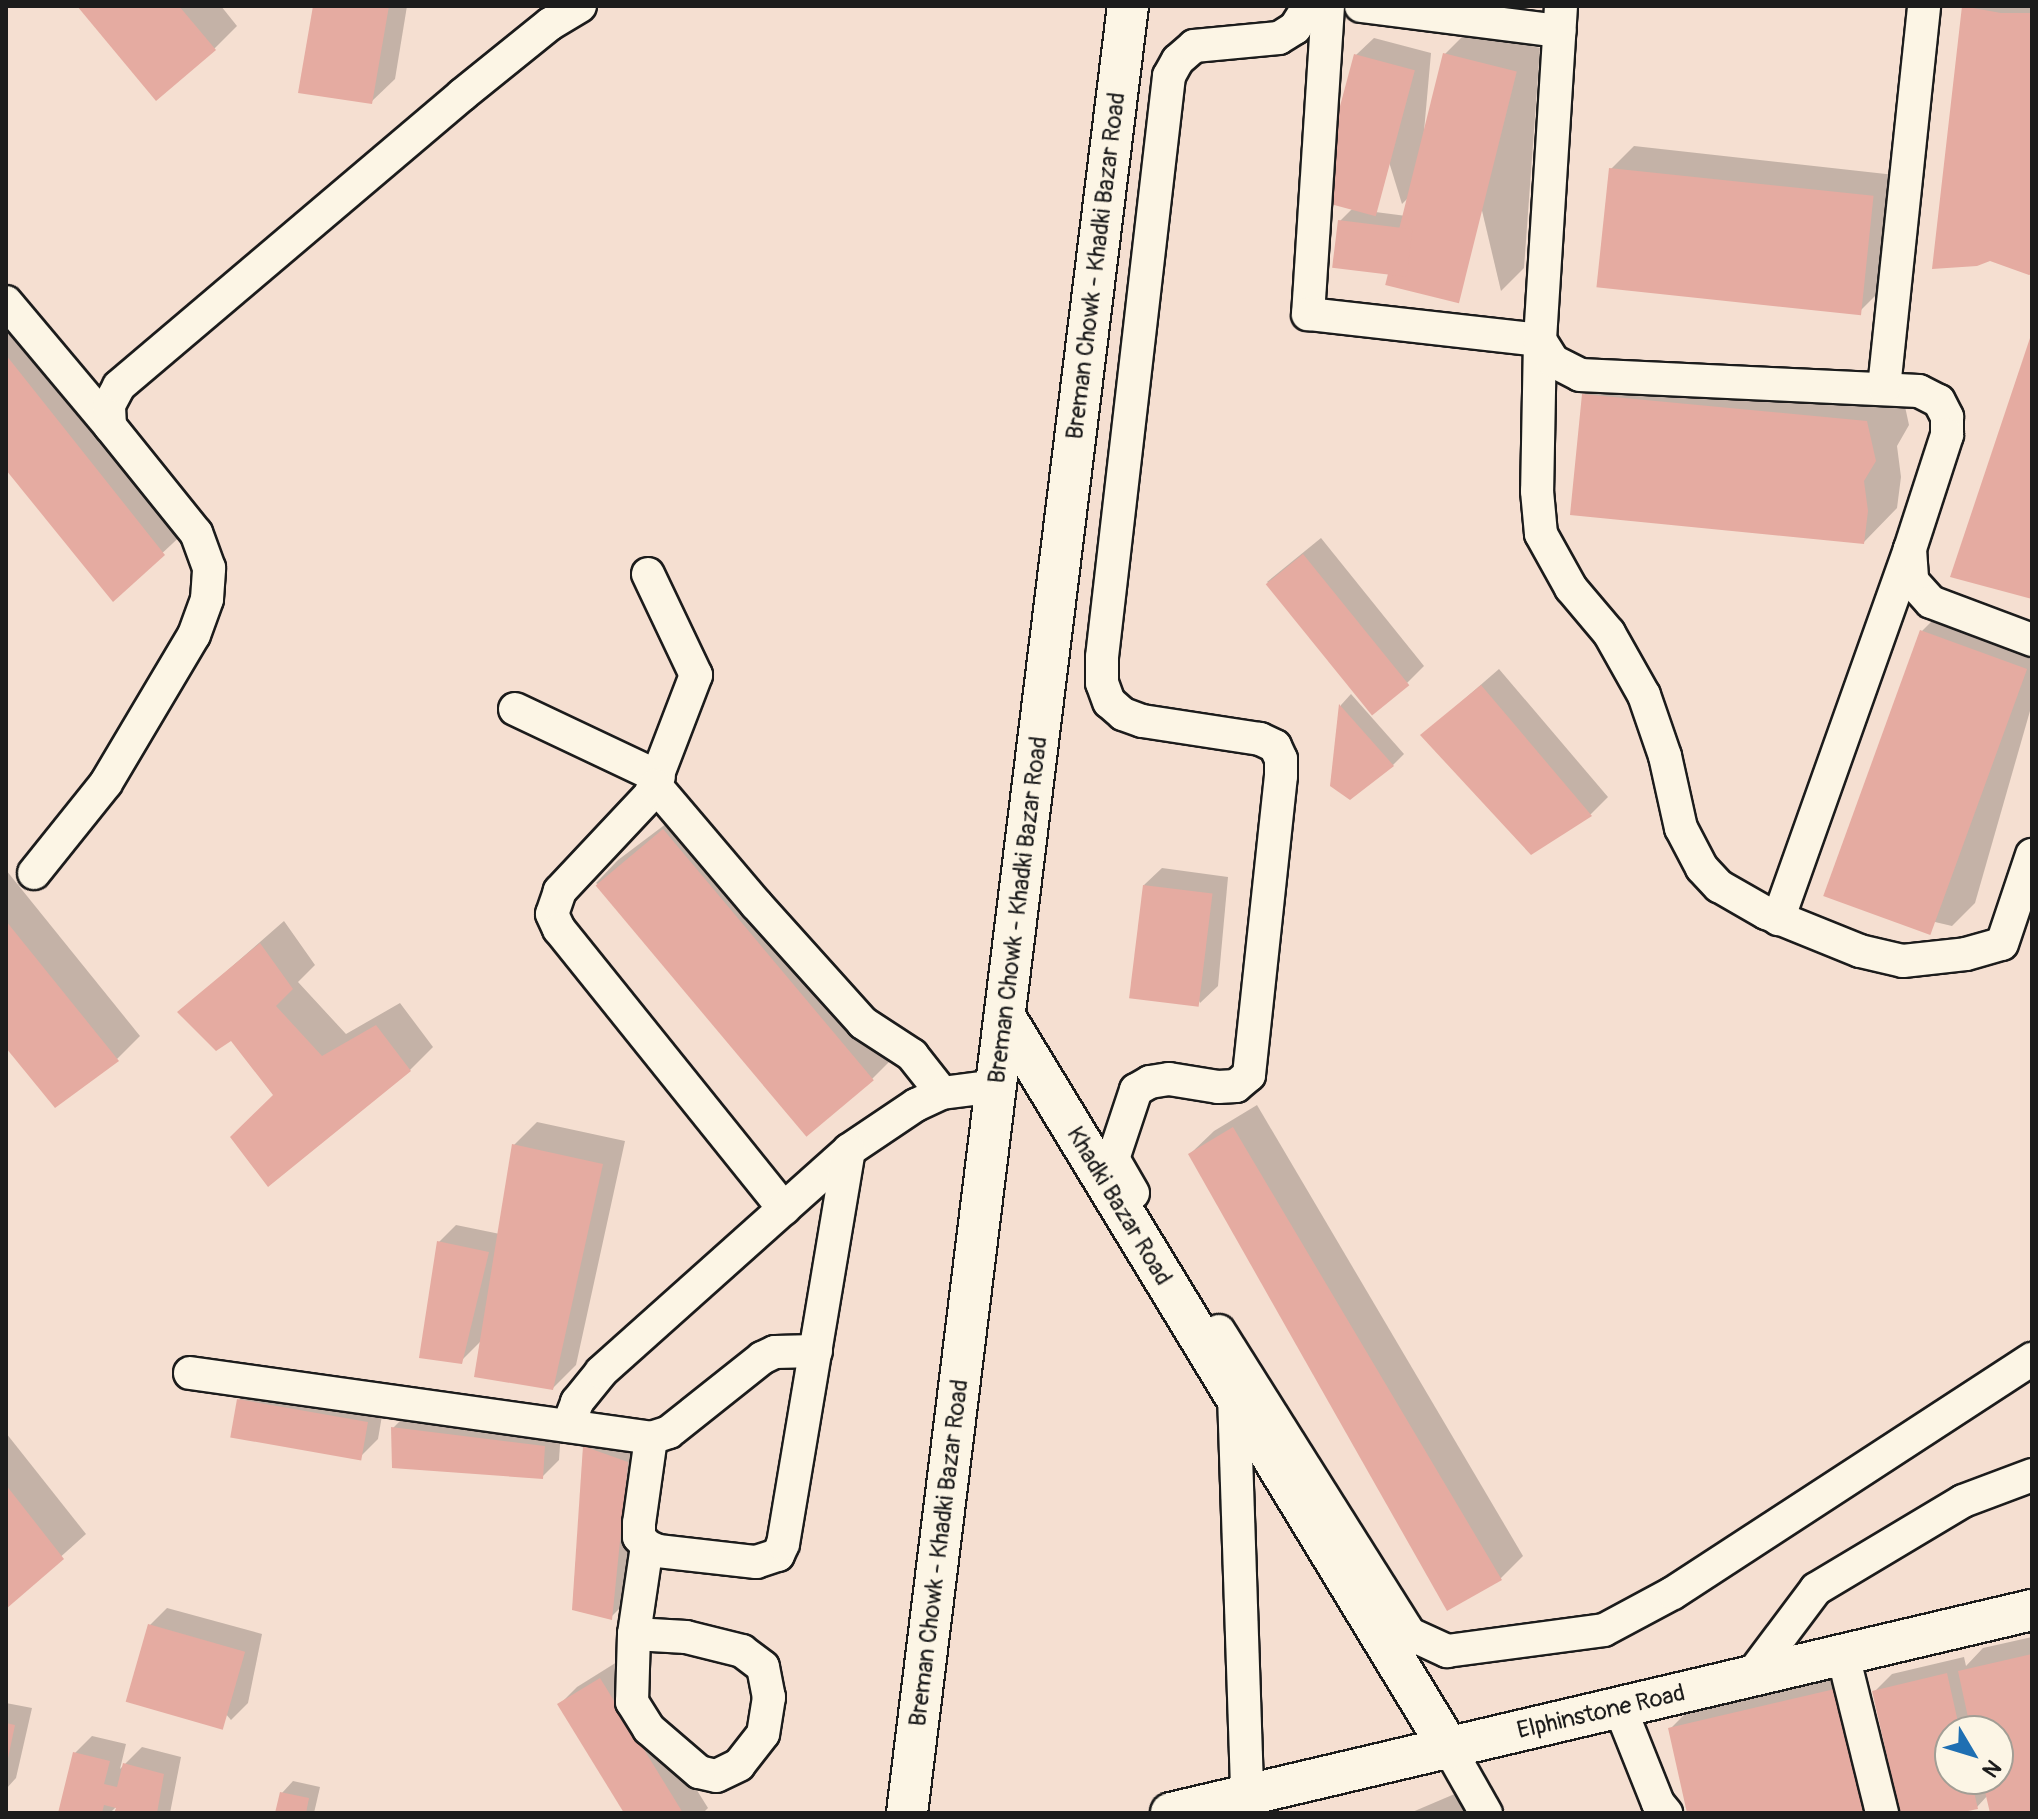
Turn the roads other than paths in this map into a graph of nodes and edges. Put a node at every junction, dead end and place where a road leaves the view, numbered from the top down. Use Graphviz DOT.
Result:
graph roads {
  1 [pos="580,6"];
  2 [pos="1128,6"];
  3 [pos="1309,6"];
  4 [pos="1328,6"];
  5 [pos="1361,6"];
  6 [pos="1924,6"];
  7 [pos="1560,19"];
  8 [pos="6,302"];
  9 [pos="1540,340"];
  10 [pos="1884,388"];
  11 [pos="110,426"];
  12 [pos="1910,549"];
  13 [pos="648,574"];
  14 [pos="2032,640"];
  15 [pos="515,709"];
  16 [pos="657,781"];
  17 [pos="2032,855"];
  18 [pos="34,873"];
  19 [pos="1778,919"];
  20 [pos="1005,1017"];
  21 [pos="996,1086"];
  22 [pos="942,1093"];
  23 [pos="849,1150"];
  24 [pos="784,1209"];
  25 [pos="816,1351"];
  26 [pos="2032,1359"];
  27 [pos="190,1373"];
  28 [pos="1234,1395"];
  29 [pos="568,1426"];
  30 [pos="651,1438"];
  31 [pos="2032,1475"];
  32 [pos="647,1546"];
  33 [pos="2032,1610"];
  34 [pos="634,1634"];
  35 [pos="1843,1655"];
  36 [pos="1750,1677"];
  37 [pos="1620,1708"];
  38 [pos="1449,1748"];
  39 [pos="1248,1804"];
  40 [pos="907,1813"];
  41 [pos="1171,1813"];
  42 [pos="1486,1813"];
  43 [pos="1666,1813"];
  44 [pos="1882,1813"];
  1 -- 11 [label="street"];
  2 -- 20 [label="main road, Breman Chowk - Khadki Bazar Road"];
  3 -- 26 [label="street"];
  4 -- 9 [label="street"];
  5 -- 7 [label="street"];
  6 -- 10 [label="street"];
  7 -- 9 [label="street"];
  8 -- 11 [label="street"];
  9 -- 10 [label="street"];
  9 -- 19 [label="street"];
  10 -- 12 [label="street"];
  11 -- 18 [label="street"];
  12 -- 14 [label="street"];
  12 -- 19 [label="street"];
  13 -- 16 [label="street"];
  15 -- 16 [label="street"];
  16 -- 22 [label="street"];
  16 -- 24 [label="street"];
  17 -- 19 [label="street"];
  20 -- 21 [label="main road, Breman Chowk - Khadki Bazar Road"];
  20 -- 28 [label="main road, Khadki Bazar Road"];
  21 -- 22 [label="street"];
  21 -- 40 [label="main road, Breman Chowk - Khadki Bazar Road"];
  22 -- 23 [label="street"];
  23 -- 24 [label="street"];
  23 -- 25 [label="street"];
  24 -- 29 [label="street"];
  25 -- 30 [label="street"];
  25 -- 32 [label="street"];
  27 -- 29 [label="street"];
  28 -- 38 [label="main road, Khadki Bazar Road"];
  28 -- 39 [label="street, Khadki Bazar Road"];
  29 -- 30 [label="street"];
  30 -- 32 [label="street"];
  31 -- 36 [label="street"];
  32 -- 34 [label="street"];
  33 -- 35 [label="main road, Elphinstone Road"];
  34 -- 34 [label="street"];
  35 -- 36 [label="main road, Elphinstone Road"];
  35 -- 44 [label="street"];
  36 -- 37 [label="main road, Elphinstone Road"];
  37 -- 38 [label="main road, Elphinstone Road"];
  37 -- 43 [label="street"];
  38 -- 39 [label="main road, Elphinstone Road"];
  38 -- 42 [label="street"];
  39 -- 41 [label="main road, Elphinstone Road"];
}
